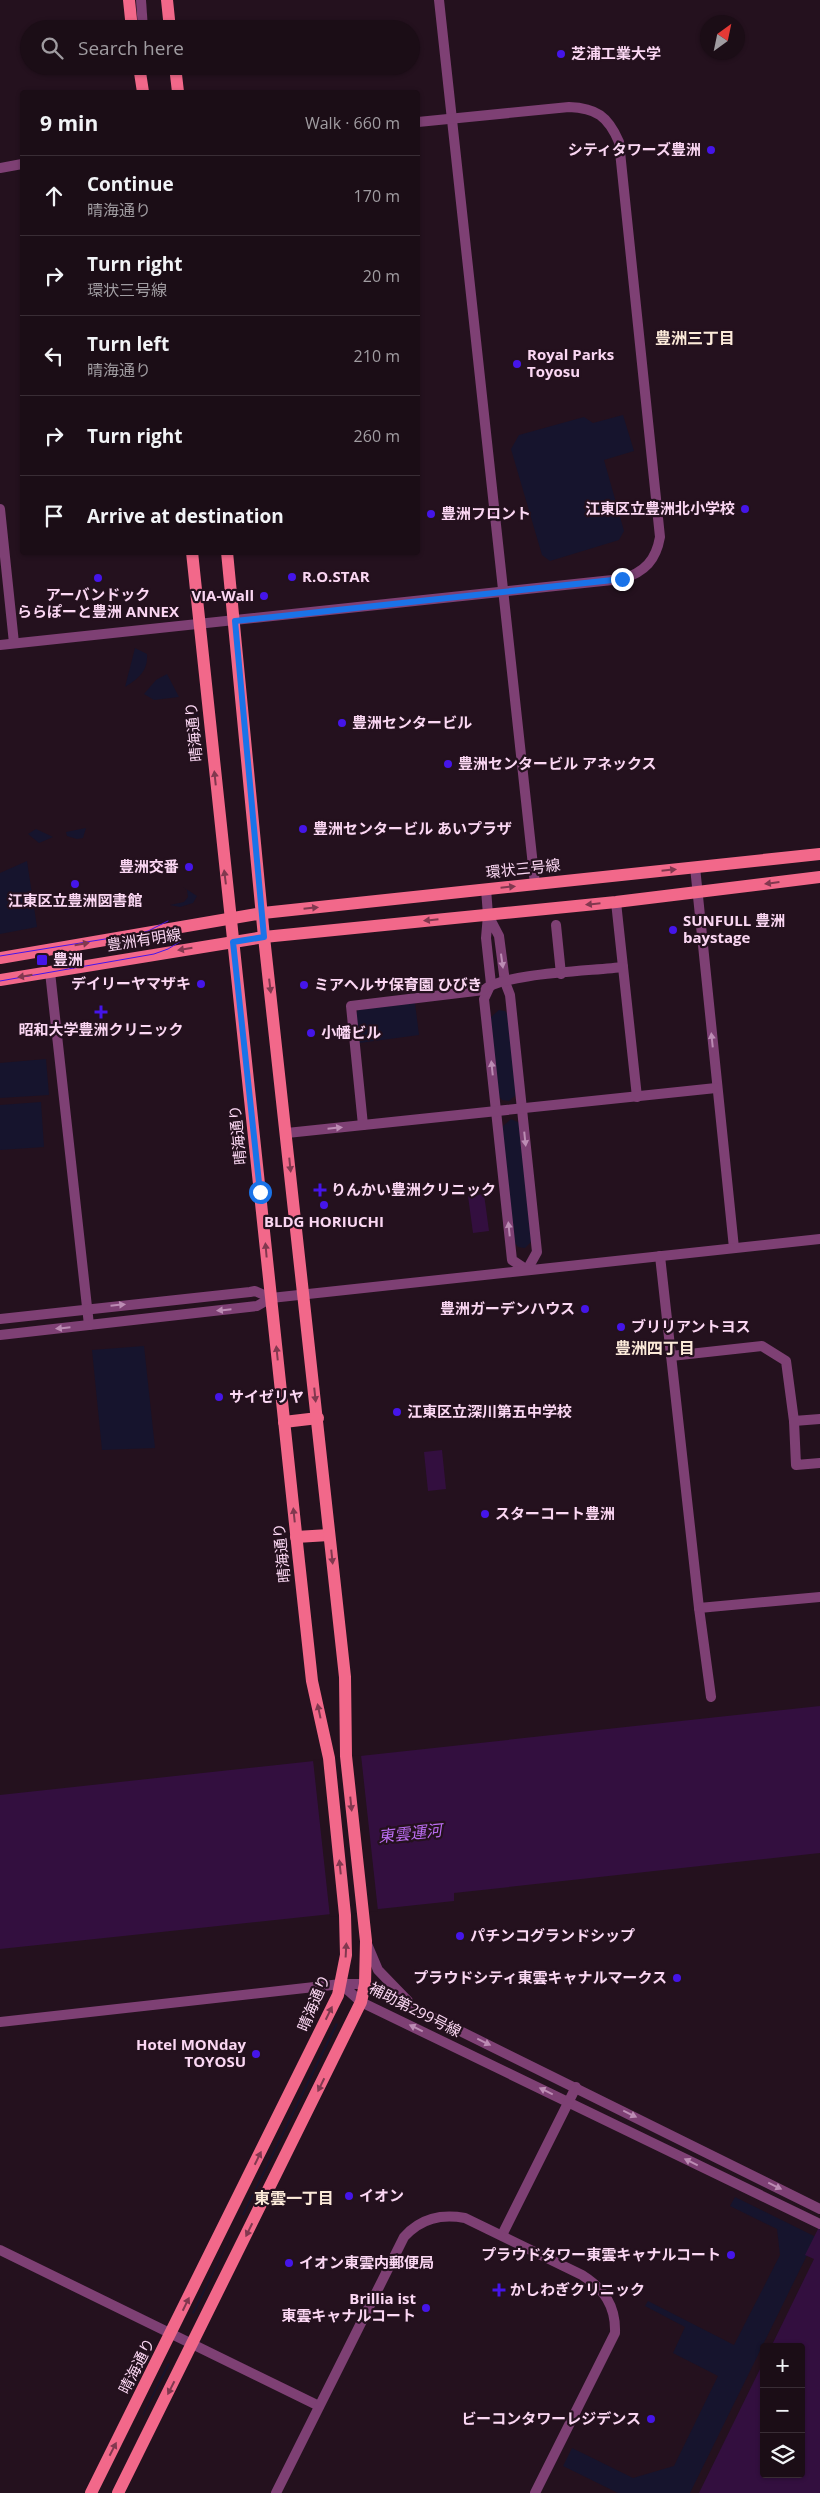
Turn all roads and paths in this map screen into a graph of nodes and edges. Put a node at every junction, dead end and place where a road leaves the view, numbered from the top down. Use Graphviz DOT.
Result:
graph roads {
  1 [pos="129,0"];
  2 [pos="141,0"];
  3 [pos="167,0"];
  4 [pos="439,0"];
  5 [pos="131,20"];
  6 [pos="142,20"];
  7 [pos="169,20"];
  8 [pos="142,75"];
  9 [pos="175,75"];
  10 [pos="143,90"];
  11 [pos="178,90"];
  12 [pos="453,119"];
  13 [pos="420,122"];
  14 [pos="20,164"];
  15 [pos="0,168"];
  16 [pos="0,509"];
  17 [pos="192,555"];
  18 [pos="227,555"];
  19 [pos="504,592"];
  20 [pos="235,621"];
  21 [pos="200,624"];
  22 [pos="14,643"];
  23 [pos="0,645"];
  24 [pos="820,854"];
  25 [pos="695,867"];
  26 [pos="820,877"];
  27 [pos="535,884"];
  28 [pos="486,889"];
  29 [pos="697,892"];
  30 [pos="616,902"];
  31 [pos="263,913"];
  32 [pos="488,915"];
  33 [pos="230,918"];
  34 [pos="556,925"];
  35 [pos="264,937"];
  36 [pos="233,942"];
  37 [pos="0,958"];
  38 [pos="623,967"];
  39 [pos="50,972"];
  40 [pos="561,974"];
  41 [pos="0,980"];
  42 [pos="505,982"];
  43 [pos="491,984"];
  44 [pos="716,1088"];
  45 [pos="637,1097"];
  46 [pos="522,1109"];
  47 [pos="496,1112"];
  48 [pos="363,1125"];
  49 [pos="287,1133"];
  50 [pos="820,1239"];
  51 [pos="734,1248"];
  52 [pos="660,1256"];
  53 [pos="527,1270"];
  54 [pos="304,1295"];
  55 [pos="271,1298"];
  56 [pos="87,1308"];
  57 [pos="0,1319"];
  58 [pos="89,1325"];
  59 [pos="0,1335"];
  60 [pos="671,1356"];
  61 [pos="318,1418"];
  62 [pos="820,1419"];
  63 [pos="284,1422"];
  64 [pos="794,1422"];
  65 [pos="820,1463"];
  66 [pos="330,1535"];
  67 [pos="296,1537"];
  68 [pos="820,1596"];
  69 [pos="698,1608"];
  70 [pos="711,1697"];
  71 [pos="366,1941"];
  72 [pos="342,1984"];
  73 [pos="365,1984"];
  74 [pos="362,2002"];
  75 [pos="425,2013"];
  76 [pos="0,2022"];
  77 [pos="576,2087"];
  78 [pos="569,2102"];
  79 [pos="820,2209"];
  80 [pos="820,2224"];
  81 [pos="502,2234"];
  82 [pos="0,2250"];
  83 [pos="171,2334"];
  84 [pos="193,2344"];
  85 [pos="319,2406"];
  86 [pos="91,2493"];
  87 [pos="118,2493"];
  88 [pos="276,2493"];
  89 [pos="535,2493"];
  1 -- 5 [label="main road"];
  2 -- 6 [label="street"];
  3 -- 7 [label="main road"];
  4 -- 12 [label="street"];
  8 -- 10 [label="main road"];
  9 -- 11 [label="main road"];
  12 -- 13 [label="street"];
  12 -- 19 [label="street"];
  12 -- 19 [label="street"];
  14 -- 15 [label="street"];
  16 -- 22 [label="street"];
  17 -- 21 [label="main road, 晴海通り"];
  18 -- 20 [label="main road"];
  19 -- 20 [label="street"];
  19 -- 27 [label="street"];
  20 -- 21 [label="street"];
  20 -- 31 [label="main road"];
  21 -- 22 [label="street"];
  33 -- 21 [label="main road, 晴海通り, one-way"];
  22 -- 23 [label="street"];
  24 -- 25 [label="main road, 環状三号線"];
  27 -- 25 [label="main road, 環状三号線, one-way"];
  25 -- 29 [label="street"];
  26 -- 29 [label="main road, one-way"];
  28 -- 27 [label="main road, 環状三号線, one-way"];
  31 -- 28 [label="main road, 環状三号線, one-way"];
  28 -- 32 [label="street"];
  29 -- 30 [label="main road"];
  44 -- 29 [label="street, one-way"];
  30 -- 32 [label="main road, one-way"];
  30 -- 38 [label="street"];
  31 -- 33 [label="main road, 環状三号線"];
  31 -- 35 [label="main road"];
  32 -- 35 [label="main road, one-way"];
  32 -- 42 [label="street, one-way"];
  32 -- 43 [label="street"];
  33 -- 36 [label="main road, 晴海通り"];
  37 -- 33 [label="main road, 豊洲有明線, one-way"];
  34 -- 40 [label="street"];
  35 -- 36 [label="main road"];
  35 -- 49 [label="main road, one-way"];
  36 -- 39 [label="main road, 豊洲有明線, one-way"];
  55 -- 36 [label="main road, 晴海通り, one-way"];
  38 -- 40 [label="street"];
  38 -- 45 [label="street"];
  39 -- 41 [label="main road, 豊洲有明線, one-way"];
  39 -- 56 [label="street"];
  40 -- 42 [label="street"];
  42 -- 43 [label="street"];
  42 -- 46 [label="street"];
  47 -- 43 [label="street, one-way"];
  43 -- 48 [label="street"];
  44 -- 45 [label="street"];
  44 -- 51 [label="street"];
  45 -- 46 [label="street"];
  46 -- 47 [label="street"];
  46 -- 53 [label="street, one-way"];
  47 -- 48 [label="street"];
  53 -- 47 [label="street, one-way"];
  49 -- 48 [label="street, one-way"];
  49 -- 54 [label="main road, one-way"];
  50 -- 51 [label="street"];
  51 -- 52 [label="street"];
  52 -- 53 [label="street"];
  52 -- 60 [label="street"];
  53 -- 54 [label="street"];
  54 -- 55 [label="street"];
  54 -- 61 [label="main road, one-way"];
  56 -- 55 [label="street, one-way"];
  55 -- 58 [label="street, one-way"];
  63 -- 55 [label="main road, 晴海通り, one-way"];
  56 -- 57 [label="street"];
  56 -- 58 [label="street"];
  58 -- 59 [label="street, one-way"];
  60 -- 64 [label="street"];
  60 -- 69 [label="street"];
  61 -- 63 [label="main road"];
  61 -- 66 [label="main road"];
  62 -- 64 [label="street"];
  67 -- 63 [label="main road, 晴海通り, one-way"];
  64 -- 65 [label="street"];
  66 -- 67 [label="main road"];
  66 -- 71 [label="main road, one-way"];
  72 -- 67 [label="main road, 晴海通り, one-way"];
  68 -- 69 [label="street"];
  69 -- 70 [label="street"];
  71 -- 73 [label="main road"];
  71 -- 75 [label="street"];
  72 -- 73 [label="street, 補助第299号線"];
  72 -- 74 [label="street, 補助第299号線"];
  72 -- 76 [label="street"];
  83 -- 72 [label="main road, 晴海通り, one-way"];
  73 -- 74 [label="main road"];
  73 -- 75 [label="street, 補助第299号線"];
  78 -- 74 [label="street, 補助第299号線, one-way"];
  74 -- 84 [label="main road, one-way"];
  75 -- 77 [label="street, 補助第299号線, one-way"];
  77 -- 78 [label="street"];
  77 -- 79 [label="street, 補助第299号線, one-way"];
  80 -- 78 [label="street, 補助第299号線, one-way"];
  78 -- 81 [label="street"];
  81 -- 85 [label="street"];
  81 -- 89 [label="street"];
  82 -- 83 [label="street"];
  83 -- 84 [label="street"];
  86 -- 83 [label="main road, 晴海通り, one-way"];
  84 -- 85 [label="street"];
  84 -- 87 [label="main road, one-way"];
  85 -- 88 [label="street"];
}
